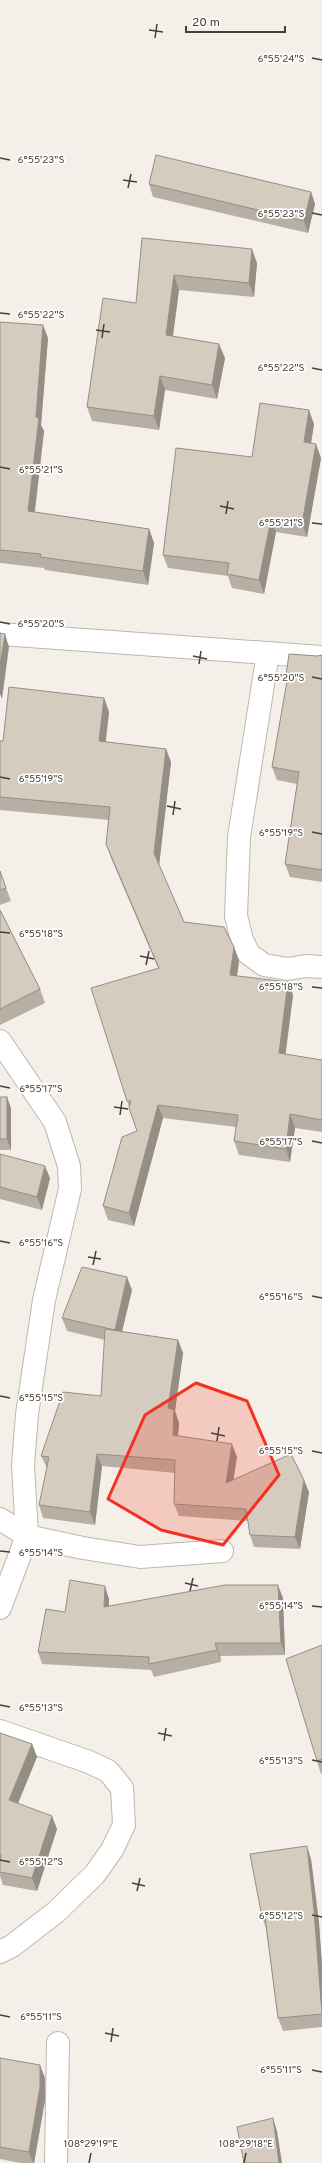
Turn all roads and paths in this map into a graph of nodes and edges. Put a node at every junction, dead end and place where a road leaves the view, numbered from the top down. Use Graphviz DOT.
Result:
graph roads {
  1 [pos="0,634"];
  2 [pos="268,653"];
  3 [pos="322,657"];
  4 [pos="322,967"];
  5 [pos="0,1041"];
  6 [pos="0,1519"];
  7 [pos="27,1536"];
  8 [pos="222,1551"];
  9 [pos="0,1608"];
  10 [pos="0,1731"];
  11 [pos="0,1952"];
  12 [pos="58,2043"];
  13 [pos="56,2163"];
  1 -- 2 [label="street"];
  2 -- 3 [label="street"];
  2 -- 4 [label="street"];
  5 -- 7 [label="street"];
  6 -- 7 [label="street"];
  7 -- 8 [label="street"];
  7 -- 9 [label="street"];
  10 -- 11 [label="street"];
  12 -- 13 [label="street"];
}
